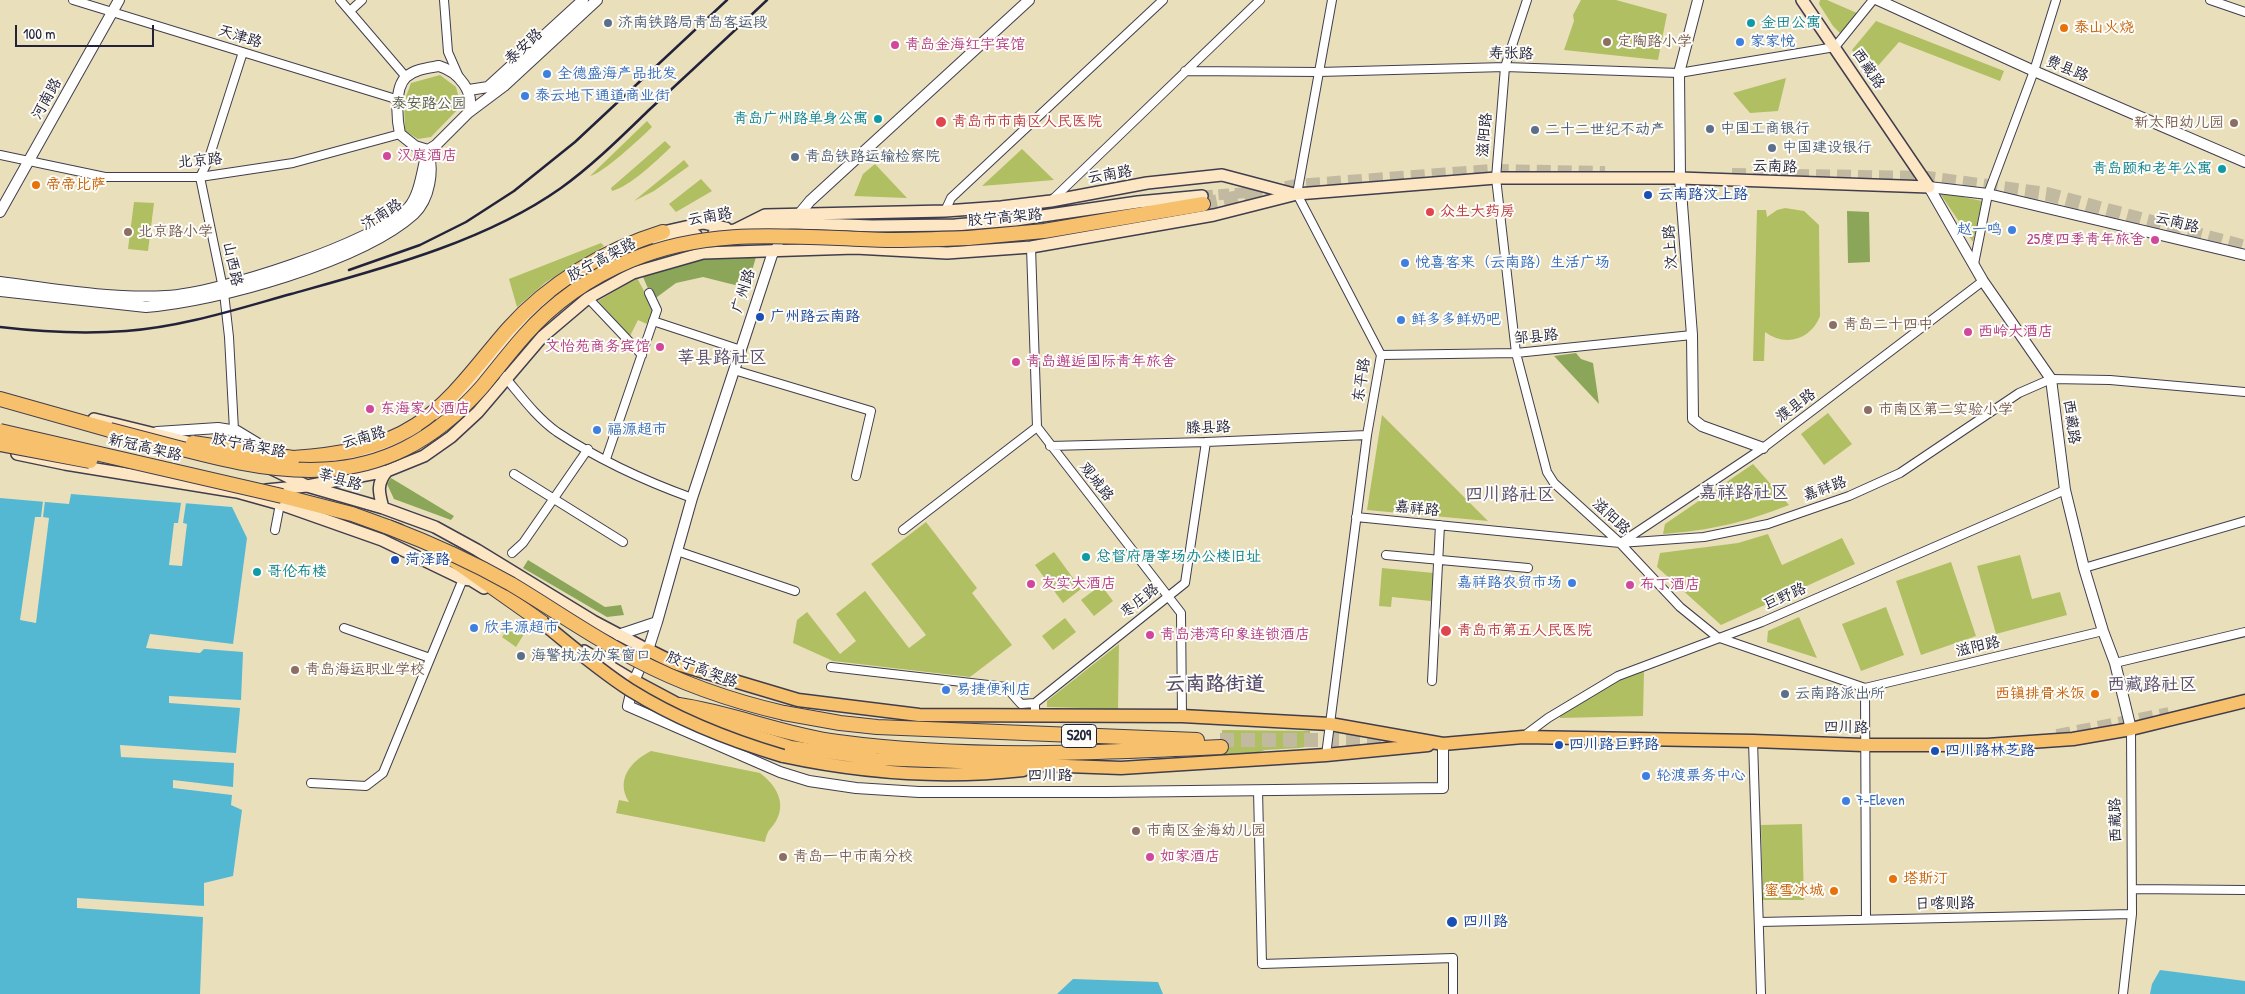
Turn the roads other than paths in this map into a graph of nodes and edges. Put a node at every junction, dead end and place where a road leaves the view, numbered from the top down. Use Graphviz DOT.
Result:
graph roads {
  1 [pos="73,0"];
  2 [pos="119,0"];
  3 [pos="340,0"];
  4 [pos="362,0"];
  5 [pos="444,0"];
  6 [pos="583,0"];
  7 [pos="597,0"];
  8 [pos="1029,0"];
  9 [pos="1163,0"];
  10 [pos="1260,0"];
  11 [pos="1332,0"];
  12 [pos="1527,0"];
  13 [pos="1698,0"];
  14 [pos="1802,0"];
  15 [pos="1873,0"];
  16 [pos="1878,0"];
  17 [pos="2056,0"];
  18 [pos="2210,0"];
  19 [pos="350,11"];
  20 [pos="112,12"];
  21 [pos="2245,12"];
  22 [pos="1835,47"];
  23 [pos="242,52"];
  24 [pos="448,52"];
  25 [pos="439,66"];
  26 [pos="1504,67"];
  27 [pos="1185,70"];
  28 [pos="2034,71"];
  29 [pos="1319,72"];
  30 [pos="1679,73"];
  31 [pos="406,77"];
  32 [pos="469,90"];
  33 [pos="399,100"];
  34 [pos="468,113"];
  35 [pos="400,134"];
  36 [pos="428,150"];
  37 [pos="0,155"];
  38 [pos="29,161"];
  39 [pos="2245,162"];
  40 [pos="200,177"];
  41 [pos="1496,178"];
  42 [pos="1680,178"];
  43 [pos="1929,187"];
  44 [pos="1297,194"];
  45 [pos="1988,194"];
  46 [pos="1203,200"];
  47 [pos="1051,201"];
  48 [pos="945,211"];
  49 [pos="0,212"];
  50 [pos="799,213"];
  51 [pos="791,223"];
  52 [pos="735,230"];
  53 [pos="663,232"];
  54 [pos="1031,247"];
  55 [pos="776,250"];
  56 [pos="2245,255"];
  57 [pos="1974,264"];
  58 [pos="1983,281"];
  59 [pos="0,282"];
  60 [pos="223,289"];
  61 [pos="0,292"];
  62 [pos="649,294"];
  63 [pos="588,298"];
  64 [pos="654,321"];
  65 [pos="1692,334"];
  66 [pos="741,350"];
  67 [pos="1516,353"];
  68 [pos="642,355"];
  69 [pos="1381,355"];
  70 [pos="491,362"];
  71 [pos="734,370"];
  72 [pos="506,378"];
  73 [pos="2050,379"];
  74 [pos="2245,392"];
  75 [pos="0,398"];
  76 [pos="0,409"];
  77 [pos="1037,427"];
  78 [pos="110,430"];
  79 [pos="234,430"];
  80 [pos="0,431"];
  81 [pos="152,432"];
  82 [pos="1367,434"];
  83 [pos="1206,442"];
  84 [pos="0,444"];
  85 [pos="1050,446"];
  86 [pos="1763,448"];
  87 [pos="588,449"];
  88 [pos="0,450"];
  89 [pos="606,459"];
  90 [pos="256,462"];
  91 [pos="297,463"];
  92 [pos="386,471"];
  93 [pos="514,474"];
  94 [pos="856,476"];
  95 [pos="307,486"];
  96 [pos="2065,490"];
  97 [pos="237,492"];
  98 [pos="692,498"];
  99 [pos="554,499"];
  100 [pos="281,500"];
  101 [pos="383,508"];
  102 [pos="1356,517"];
  103 [pos="2245,521"];
  104 [pos="1440,525"];
  105 [pos="388,526"];
  106 [pos="274,530"];
  107 [pos="903,530"];
  108 [pos="623,542"];
  109 [pos="1620,543"];
  110 [pos="677,551"];
  111 [pos="512,553"];
  112 [pos="1386,555"];
  113 [pos="1438,560"];
  114 [pos="1528,568"];
  115 [pos="2084,568"];
  116 [pos="463,579"];
  117 [pos="795,591"];
  118 [pos="1168,597"];
  119 [pos="657,622"];
  120 [pos="542,623"];
  121 [pos="344,628"];
  122 [pos="2103,632"];
  123 [pos="2245,632"];
  124 [pos="618,634"];
  125 [pos="1717,637"];
  126 [pos="648,650"];
  127 [pos="430,658"];
  128 [pos="2115,663"];
  129 [pos="832,667"];
  130 [pos="634,681"];
  131 [pos="1432,681"];
  132 [pos="1864,688"];
  133 [pos="2245,700"];
  134 [pos="1035,703"];
  135 [pos="680,705"];
  136 [pos="628,706"];
  137 [pos="1182,716"];
  138 [pos="1035,717"];
  139 [pos="1330,724"];
  140 [pos="2131,729"];
  141 [pos="1523,737"];
  142 [pos="1753,741"];
  143 [pos="1443,744"];
  144 [pos="1863,745"];
  145 [pos="1326,755"];
  146 [pos="1063,765"];
  147 [pos="311,783"];
  148 [pos="1258,790"];
  149 [pos="2132,889"];
  150 [pos="2245,890"];
  151 [pos="2132,914"];
  152 [pos="1866,919"];
  153 [pos="1759,922"];
  154 [pos="1453,994"];
  155 [pos="1760,994"];
  156 [pos="2123,994"];
  1 -- 20 [label="street, 天津路"];
  2 -- 20 [label="street, 河南路"];
  3 -- 19 [label="street"];
  4 -- 19 [label="street"];
  5 -- 24 [label="street"];
  6 -- 32 [label="street, 泰安路"];
  7 -- 34 [label="street, 泰安路"];
  8 -- 50 [label="street, 广州路"];
  9 -- 48 [label="street"];
  10 -- 27 [label="street"];
  11 -- 29 [label="street"];
  12 -- 26 [label="street, 滋阳路"];
  13 -- 30 [label="street, 汶上路"];
  14 -- 22 [label="main road, 西藏路"];
  15 -- 22 [label="street"];
  16 -- 28 [label="street, 费县路"];
  17 -- 28 [label="street"];
  18 -- 21 [label="street"];
  19 -- 31 [label="street"];
  20 -- 23 [label="street, 天津路"];
  20 -- 38 [label="street, 河南路"];
  22 -- 30 [label="street, 寿张路"];
  22 -- 43 [label="main road, 西藏路"];
  23 -- 33 [label="street, 天津路"];
  23 -- 40 [label="street"];
  24 -- 25 [label="street"];
  24 -- 32 [label="street"];
  25 -- 31 [label="street"];
  25 -- 32 [label="street"];
  26 -- 29 [label="street, 寿张路"];
  26 -- 30 [label="street, 寿张路"];
  26 -- 41 [label="street, 滋阳路"];
  27 -- 29 [label="street, 寿张路"];
  27 -- 47 [label="street"];
  28 -- 39 [label="street, 费县路"];
  28 -- 45 [label="street"];
  29 -- 44 [label="street"];
  30 -- 42 [label="street, 汶上路"];
  31 -- 33 [label="street"];
  32 -- 34 [label="street"];
  33 -- 35 [label="street"];
  34 -- 36 [label="street"];
  35 -- 36 [label="street"];
  35 -- 40 [label="street, 北京路"];
  36 -- 60 [label="street, 济南路"];
  37 -- 38 [label="street, 北京路"];
  38 -- 40 [label="street, 北京路"];
  38 -- 49 [label="street, 河南路"];
  40 -- 60 [label="street, 山西路"];
  41 -- 42 [label="main road, 云南路"];
  41 -- 44 [label="main road, 云南路"];
  41 -- 67 [label="street, 滋阳路"];
  42 -- 43 [label="main road, 云南路"];
  42 -- 65 [label="street, 汶上路"];
  43 -- 45 [label="street, 云南路"];
  43 -- 57 [label="street, 西藏路"];
  44 -- 47 [label="main road, 云南路"];
  44 -- 54 [label="main road, 云南路"];
  44 -- 69 [label="street, 东平路"];
  45 -- 56 [label="street, 云南路"];
  45 -- 57 [label="street"];
  46 -- 51 [label="main road"];
  46 -- 78 [label="highway, 胶宁高架路, bridge"];
  47 -- 48 [label="main road, 云南路"];
  48 -- 50 [label="main road, 云南路"];
  50 -- 51 [label="street, 广州路"];
  50 -- 52 [label="main road, 云南路"];
  51 -- 52 [label="main road"];
  51 -- 55 [label="street, 广州路"];
  52 -- 53 [label="main road"];
  52 -- 70 [label="main road, 云南路"];
  53 -- 78 [label="highway, bridge"];
  54 -- 55 [label="main road, 云南路"];
  54 -- 77 [label="street"];
  55 -- 63 [label="main road, 云南路"];
  55 -- 66 [label="street, 广州路"];
  57 -- 58 [label="street, 西藏路"];
  58 -- 73 [label="street, 西藏路"];
  58 -- 86 [label="street, 濮县路"];
  59 -- 60 [label="street, 济南路"];
  60 -- 61 [label="street, 济南路"];
  60 -- 79 [label="street, 山西路"];
  62 -- 64 [label="street"];
  63 -- 68 [label="street"];
  63 -- 72 [label="main road, 云南路"];
  64 -- 66 [label="street"];
  64 -- 68 [label="street"];
  65 -- 67 [label="street, 邹县路"];
  65 -- 86 [label="street, 汶上路"];
  66 -- 71 [label="street, 广州路"];
  67 -- 69 [label="street, 邹县路"];
  67 -- 109 [label="street, 滋阳路"];
  68 -- 89 [label="street"];
  69 -- 82 [label="street, 东平路"];
  70 -- 72 [label="street"];
  70 -- 91 [label="main road, 云南路"];
  71 -- 94 [label="street"];
  71 -- 98 [label="street, 广州路"];
  72 -- 87 [label="street"];
  72 -- 92 [label="main road, 云南路"];
  73 -- 74 [label="street, 嘉祥路"];
  73 -- 96 [label="street, 西藏路"];
  73 -- 109 [label="street, 嘉祥路"];
  75 -- 78 [label="highway"];
  75 -- 81 [label="main road, 莘县路"];
  76 -- 78 [label="highway, 新冠高架路"];
  77 -- 85 [label="street, 观城路"];
  77 -- 107 [label="street"];
  79 -- 81 [label="street"];
  79 -- 91 [label="street"];
  80 -- 100 [label="highway, 新冠高架路, bridge"];
  81 -- 90 [label="main road, 莘县路"];
  82 -- 83 [label="street, 滕县路"];
  82 -- 102 [label="street, 东平路"];
  83 -- 85 [label="street, 滕县路"];
  83 -- 118 [label="street, 枣庄路"];
  84 -- 100 [label="highway, bridge"];
  85 -- 118 [label="street, 观城路"];
  86 -- 109 [label="street, 濮县路"];
  87 -- 89 [label="street"];
  87 -- 99 [label="street"];
  88 -- 97 [label="main road"];
  89 -- 98 [label="street"];
  90 -- 91 [label="main road, 云南路"];
  90 -- 95 [label="main road, 莘县路"];
  92 -- 95 [label="main road, 云南路"];
  92 -- 101 [label="main road"];
  93 -- 99 [label="street"];
  95 -- 97 [label="main road, 云南路"];
  95 -- 101 [label="main road, 莘县路"];
  96 -- 115 [label="street, 西藏路"];
  96 -- 125 [label="street, 巨野路"];
  97 -- 100 [label="main road"];
  98 -- 110 [label="street, 广州路"];
  99 -- 108 [label="street"];
  99 -- 111 [label="street"];
  100 -- 105 [label="highway, 胶宁高架路"];
  100 -- 106 [label="street"];
  100 -- 116 [label="main road"];
  101 -- 124 [label="main road, 莘县路"];
  102 -- 104 [label="street, 嘉祥路"];
  102 -- 139 [label="street, 东平路"];
  103 -- 115 [label="street"];
  104 -- 109 [label="street, 嘉祥路"];
  104 -- 113 [label="street"];
  105 -- 120 [label="highway, bridge"];
  105 -- 135 [label="highway, 胶宁高架路 / S209, bridge"];
  109 -- 125 [label="street, 滋阳路"];
  110 -- 117 [label="street"];
  110 -- 119 [label="street, 广州路"];
  112 -- 113 [label="street"];
  113 -- 114 [label="street"];
  113 -- 131 [label="street"];
  115 -- 122 [label="street, 西藏路"];
  116 -- 127 [label="street"];
  116 -- 130 [label="main road"];
  118 -- 134 [label="street, 枣庄路"];
  118 -- 137 [label="street, 观城路"];
  119 -- 124 [label="street"];
  119 -- 126 [label="street, 广州路"];
  120 -- 146 [label="main road, bridge"];
  121 -- 127 [label="street"];
  122 -- 128 [label="street, 西藏路"];
  122 -- 132 [label="street, 滋阳路"];
  123 -- 128 [label="street"];
  124 -- 126 [label="main road, 莘县路"];
  125 -- 132 [label="street, 滋阳路"];
  125 -- 141 [label="street, 巨野路"];
  126 -- 130 [label="street, 广州路"];
  126 -- 138 [label="main road, 四川路"];
  127 -- 147 [label="street"];
  128 -- 140 [label="street, 西藏路"];
  129 -- 134 [label="street"];
  130 -- 135 [label="main road, 四川路"];
  130 -- 136 [label="street, 广州路"];
  132 -- 144 [label="street"];
  133 -- 140 [label="main road, 四川路"];
  134 -- 138 [label="street"];
  135 -- 146 [label="main road, 四川路"];
  136 -- 148 [label="street, 四川路"];
  137 -- 138 [label="main road, 四川路"];
  137 -- 139 [label="main road, 四川路"];
  139 -- 143 [label="main road, 四川路"];
  139 -- 145 [label="street, 东平路"];
  140 -- 144 [label="main road, 四川路"];
  140 -- 149 [label="street, 西藏路"];
  141 -- 142 [label="main road, 四川路"];
  141 -- 143 [label="main road, 四川路"];
  142 -- 144 [label="main road, 四川路"];
  142 -- 153 [label="street"];
  143 -- 145 [label="main road, 四川路"];
  143 -- 148 [label="street, 四川路"];
  144 -- 152 [label="street"];
  145 -- 146 [label="main road, 四川路"];
  148 -- 154 [label="street"];
  149 -- 150 [label="street"];
  149 -- 151 [label="street, 西藏路"];
  151 -- 152 [label="street, 日喀则路"];
  151 -- 156 [label="street, 西藏路"];
  152 -- 153 [label="street, 日喀则路"];
  153 -- 155 [label="street"];
}
